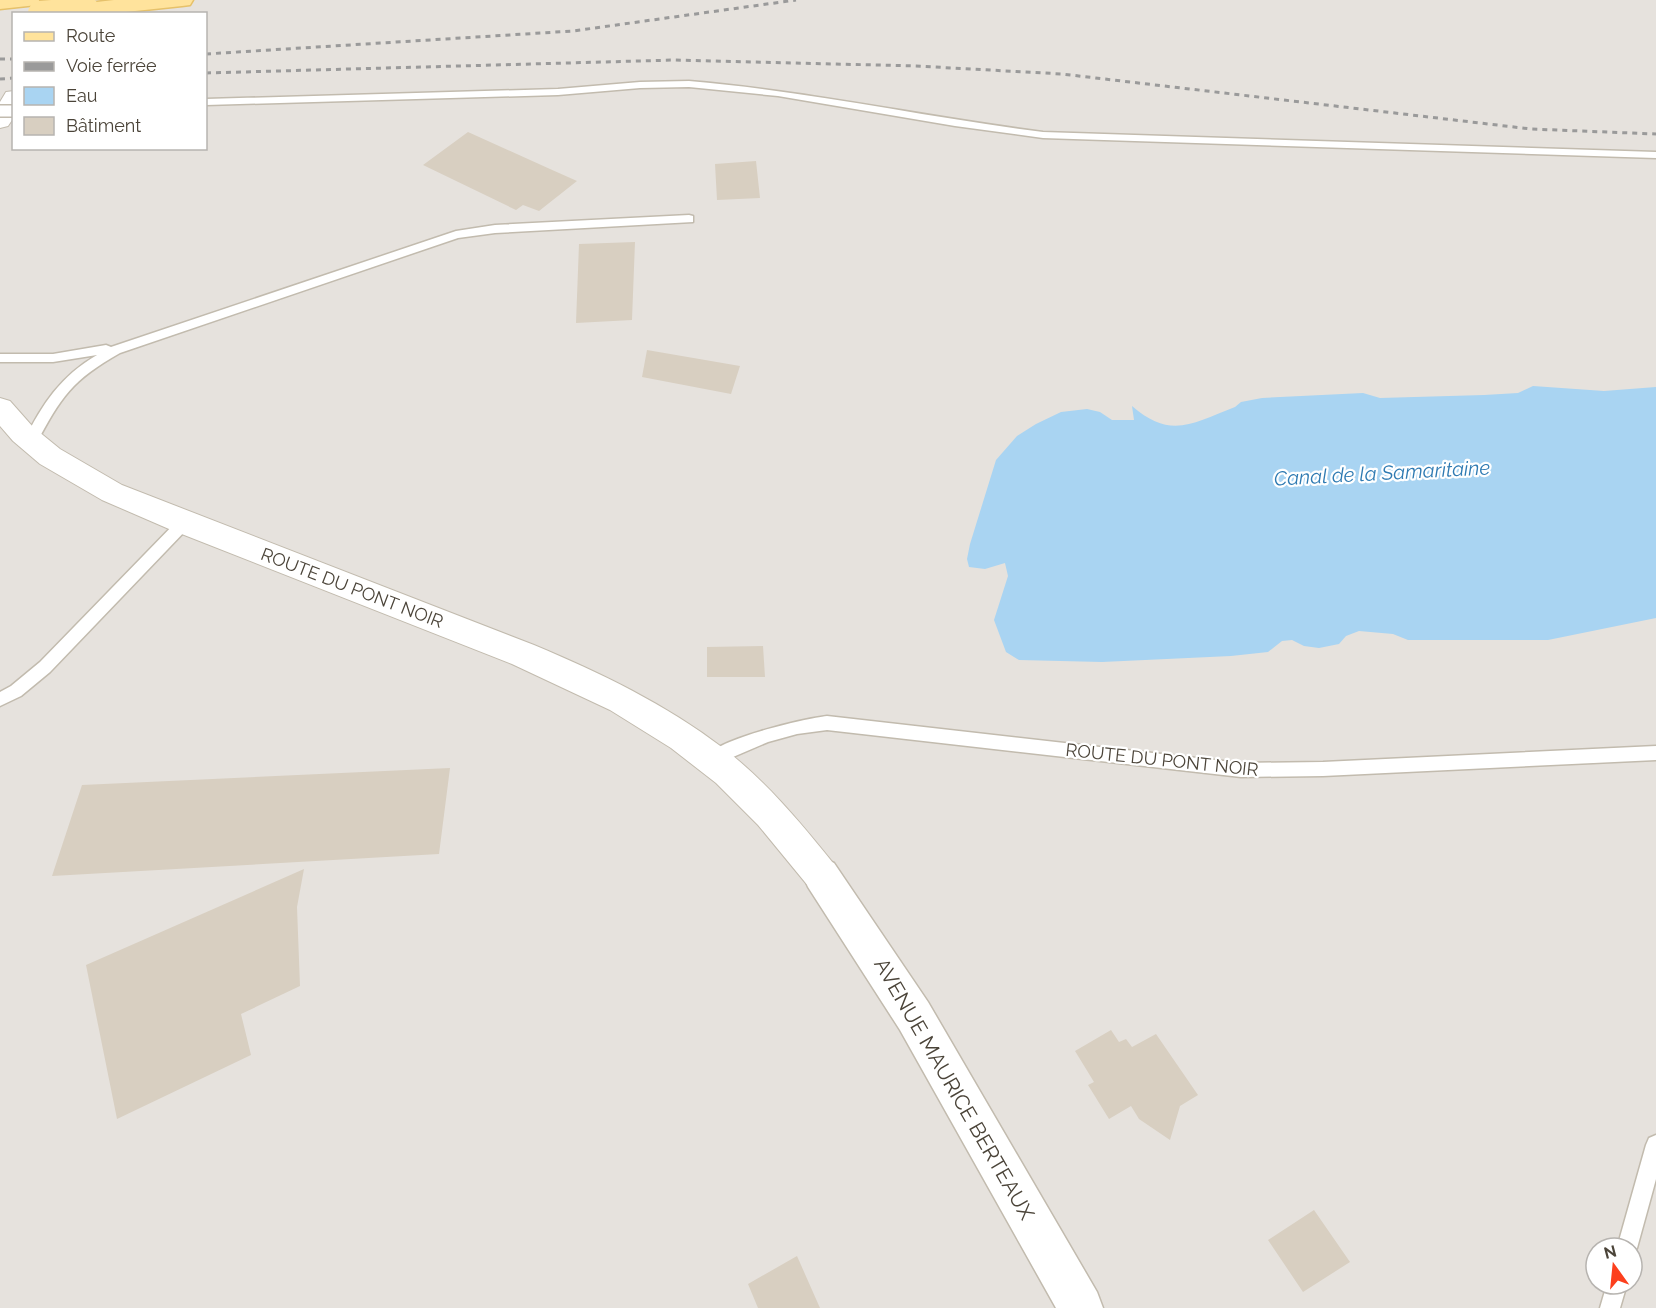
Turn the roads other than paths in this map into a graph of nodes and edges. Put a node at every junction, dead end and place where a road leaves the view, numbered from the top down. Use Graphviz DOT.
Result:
graph roads {
  1 [pos="29,0"];
  2 [pos="182,0"];
  3 [pos="0,3"];
  4 [pos="52,12"];
  5 [pos="12,100"];
  6 [pos="207,102"];
  7 [pos="0,121"];
  8 [pos="1656,154"];
  9 [pos="689,219"];
  10 [pos="135,342"];
  11 [pos="0,358"];
  12 [pos="0,408"];
  13 [pos="31,441"];
  14 [pos="185,522"];
  15 [pos="0,699"];
  16 [pos="1656,753"];
  17 [pos="712,759"];
  18 [pos="821,875"];
  19 [pos="1656,1145"];
  20 [pos="1630,1236"];
  21 [pos="1081,1308"];
  1 -- 3 [label="main road"];
  2 -- 4 [label="main road, bridge"];
  5 -- 7 [label="street"];
  6 -- 8 [label="lane"];
  9 -- 10 [label="lane"];
  10 -- 11 [label="lane"];
  10 -- 13 [label="lane"];
  12 -- 13 [label="street, ROUTE DU PONT NOIR"];
  13 -- 14 [label="street, ROUTE DU PONT NOIR"];
  14 -- 15 [label="lane"];
  14 -- 17 [label="street, ROUTE DU PONT NOIR"];
  16 -- 17 [label="lane, ROUTE DU PONT NOIR"];
  17 -- 18 [label="street, ROUTE DU PONT NOIR"];
  18 -- 21 [label="street, AVENUE MAURICE BERTEAUX"];
  19 -- 20 [label="lane"];
}
